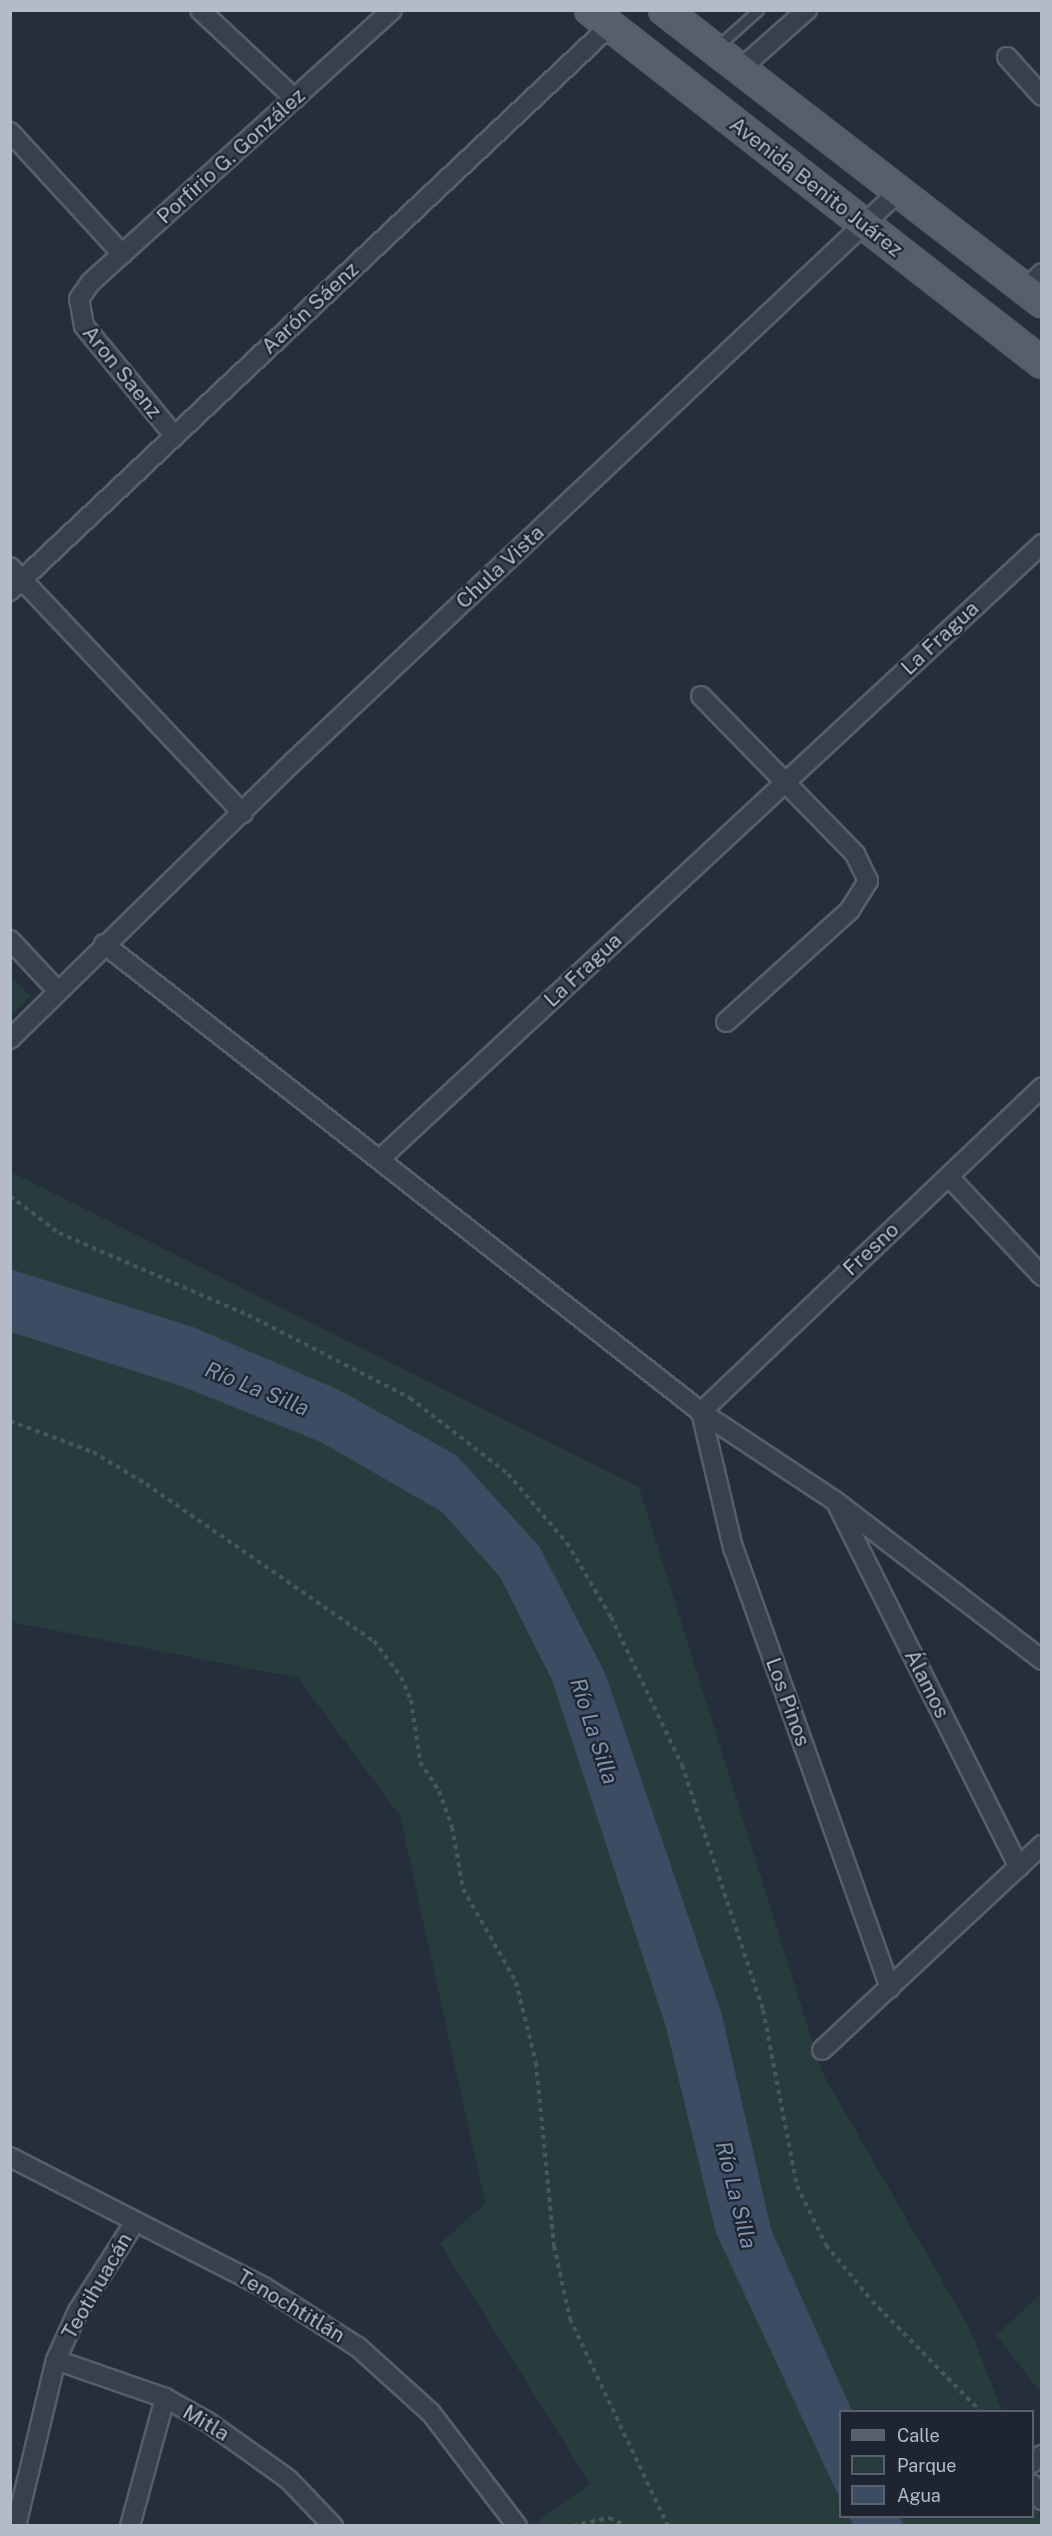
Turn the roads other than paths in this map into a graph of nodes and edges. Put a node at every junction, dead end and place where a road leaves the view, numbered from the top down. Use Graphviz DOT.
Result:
graph roads {
  1 [pos="200,10"];
  2 [pos="392,10"];
  3 [pos="664,10"];
  4 [pos="758,10"];
  5 [pos="807,10"];
  6 [pos="600,18"];
  7 [pos="714,50"];
  8 [pos="1007,57"];
  9 [pos="739,70"];
  10 [pos="1041,96"];
  11 [pos="296,99"];
  12 [pos="10,132"];
  13 [pos="898,192"];
  14 [pos="864,225"];
  15 [pos="122,254"];
  16 [pos="1036,288"];
  17 [pos="78,307"];
  18 [pos="1041,363"];
  19 [pos="173,434"];
  20 [pos="1041,544"];
  21 [pos="14,579"];
  22 [pos="700,696"];
  23 [pos="786,780"];
  24 [pos="243,813"];
  25 [pos="10,940"];
  26 [pos="104,944"];
  27 [pos="57,990"];
  28 [pos="726,1022"];
  29 [pos="10,1039"];
  30 [pos="1041,1087"];
  31 [pos="380,1159"];
  32 [pos="949,1177"];
  33 [pos="1041,1276"];
  34 [pos="701,1412"];
  35 [pos="835,1501"];
  36 [pos="1041,1660"];
  37 [pos="1041,1845"];
  38 [pos="1019,1866"];
  39 [pos="890,1988"];
  40 [pos="822,2050"];
  41 [pos="13,2166"];
  42 [pos="135,2222"];
  43 [pos="56,2360"];
  44 [pos="165,2398"];
  45 [pos="16,2526"];
  46 [pos="130,2526"];
  47 [pos="333,2526"];
  48 [pos="517,2526"];
  1 -- 11 [label="street"];
  2 -- 11 [label="street, Porfirio G. González"];
  3 -- 7 [label="main road"];
  4 -- 7 [label="lane"];
  5 -- 9 [label="street"];
  6 -- 14 [label="main road, Avenida Benito Juárez"];
  6 -- 19 [label="street, Aarón Sáenz"];
  7 -- 9 [label="main road"];
  8 -- 10 [label="street"];
  9 -- 13 [label="main road"];
  11 -- 15 [label="street, Porfirio G. González"];
  12 -- 15 [label="street"];
  13 -- 14 [label="street, Chula Vista"];
  13 -- 16 [label="main road"];
  14 -- 18 [label="main road, Avenida Benito Juárez"];
  14 -- 24 [label="street, Chula Vista"];
  15 -- 17 [label="street, Porfirio G. González"];
  17 -- 19 [label="street, Aron Saenz"];
  19 -- 21 [label="street, Aarón Sáenz"];
  20 -- 23 [label="street, La Fragua"];
  21 -- 24 [label="street"];
  22 -- 23 [label="street"];
  23 -- 28 [label="street"];
  23 -- 31 [label="street, La Fragua"];
  24 -- 26 [label="street, Chula Vista"];
  25 -- 27 [label="street"];
  26 -- 27 [label="street"];
  26 -- 31 [label="street"];
  27 -- 29 [label="street"];
  30 -- 32 [label="street, Fresno"];
  31 -- 34 [label="street"];
  32 -- 33 [label="street"];
  32 -- 34 [label="street, Fresno"];
  34 -- 35 [label="street"];
  34 -- 39 [label="street, Los Pinos"];
  35 -- 36 [label="street"];
  35 -- 38 [label="street, Álamos"];
  37 -- 38 [label="street"];
  38 -- 39 [label="street"];
  39 -- 40 [label="street"];
  41 -- 42 [label="street, Tenochtitlán"];
  42 -- 43 [label="street, Teotihuacán"];
  42 -- 48 [label="street, Tenochtitlán"];
  43 -- 44 [label="street, Mitla"];
  43 -- 45 [label="street, Teotihuacán"];
  44 -- 46 [label="street"];
  44 -- 47 [label="street, Mitla"];
}
